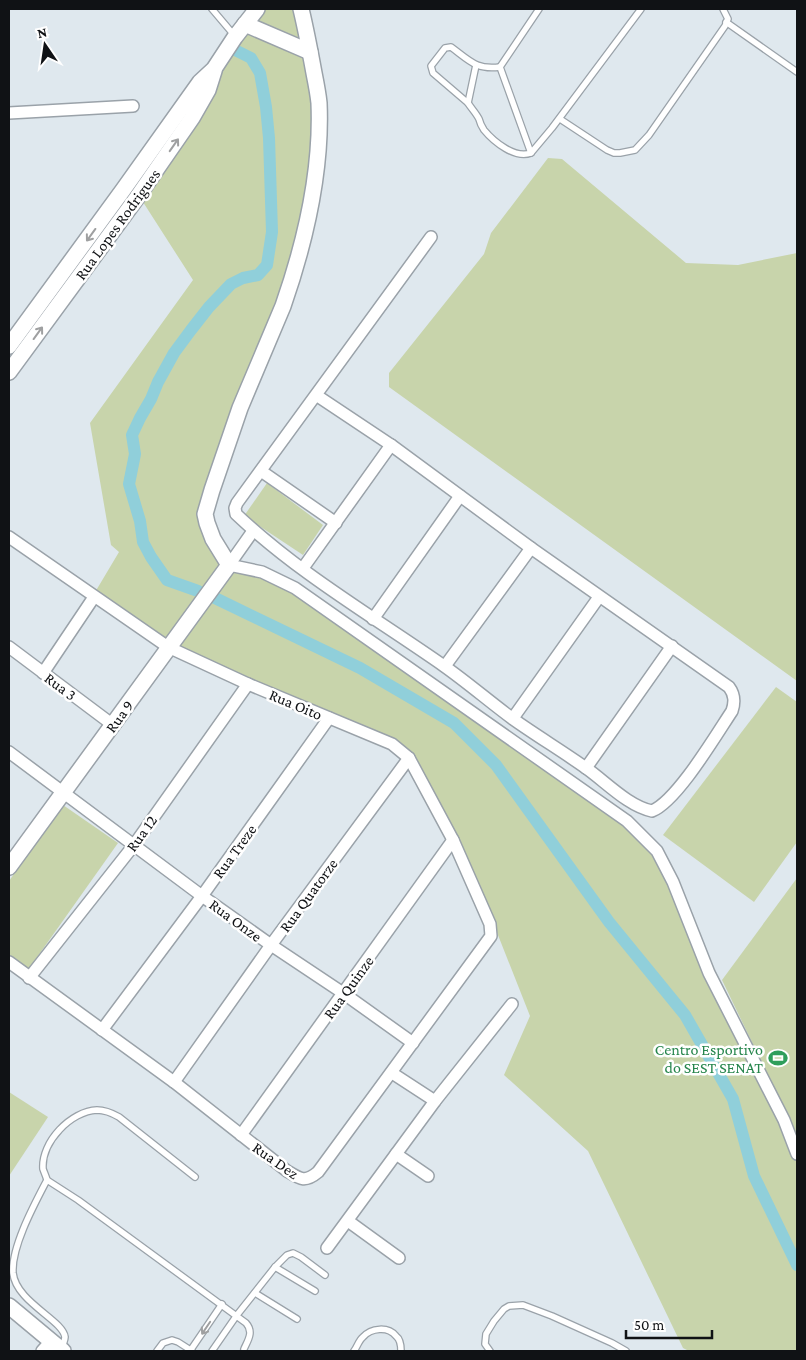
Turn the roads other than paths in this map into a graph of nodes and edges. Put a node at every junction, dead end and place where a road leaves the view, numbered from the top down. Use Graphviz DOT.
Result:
graph roads {
  1 [pos="212,9"];
  2 [pos="257,9"];
  3 [pos="301,9"];
  4 [pos="540,9"];
  5 [pos="641,9"];
  6 [pos="724,9"];
  7 [pos="726,22"];
  8 [pos="245,24"];
  9 [pos="235,37"];
  10 [pos="310,52"];
  11 [pos="476,65"];
  12 [pos="500,66"];
  13 [pos="214,70"];
  14 [pos="797,72"];
  15 [pos="468,103"];
  16 [pos="133,106"];
  17 [pos="9,113"];
  18 [pos="560,118"];
  19 [pos="531,153"];
  20 [pos="431,237"];
  21 [pos="9,346"];
  22 [pos="9,372"];
  23 [pos="316,395"];
  24 [pos="391,445"];
  25 [pos="261,471"];
  26 [pos="460,496"];
  27 [pos="336,523"];
  28 [pos="253,531"];
  29 [pos="9,537"];
  30 [pos="531,548"];
  31 [pos="229,565"];
  32 [pos="303,568"];
  33 [pos="94,597"];
  34 [pos="599,597"];
  35 [pos="373,619"];
  36 [pos="672,646"];
  37 [pos="9,647"];
  38 [pos="168,647"];
  39 [pos="445,666"];
  40 [pos="42,673"];
  41 [pos="248,684"];
  42 [pos="329,718"];
  43 [pos="513,718"];
  44 [pos="113,725"];
  45 [pos="9,752"];
  46 [pos="409,758"];
  47 [pos="586,768"];
  48 [pos="64,792"];
  49 [pos="453,840"];
  50 [pos="134,845"];
  51 [pos="10,864"];
  52 [pos="202,896"];
  53 [pos="271,945"];
  54 [pos="486,945"];
  55 [pos="9,962"];
  56 [pos="29,978"];
  57 [pos="343,993"];
  58 [pos="512,1004"];
  59 [pos="102,1030"];
  60 [pos="413,1043"];
  61 [pos="392,1074"];
  62 [pos="174,1082"];
  63 [pos="435,1100"];
  64 [pos="241,1135"];
  65 [pos="396,1154"];
  66 [pos="797,1154"];
  67 [pos="428,1176"];
  68 [pos="195,1177"];
  69 [pos="47,1180"];
  70 [pos="348,1220"];
  71 [pos="326,1248"];
  72 [pos="399,1258"];
  73 [pos="275,1267"];
  74 [pos="324,1275"];
  75 [pos="315,1291"];
  76 [pos="255,1293"];
  77 [pos="222,1304"];
  78 [pos="9,1306"];
  79 [pos="237,1315"];
  80 [pos="297,1319"];
  81 [pos="54,1348"];
  82 [pos="244,1349"];
  83 [pos="157,1351"];
  84 [pos="191,1351"];
  85 [pos="212,1351"];
  86 [pos="354,1351"];
  87 [pos="401,1351"];
  88 [pos="490,1351"];
  89 [pos="626,1351"];
  1 -- 9 [label="lane"];
  2 -- 8 [label="street, Rua Lopes Rodrigues"];
  3 -- 10 [label="street"];
  4 -- 12 [label="lane"];
  5 -- 18 [label="lane"];
  6 -- 7 [label="lane"];
  7 -- 14 [label="lane"];
  7 -- 18 [label="lane"];
  8 -- 9 [label="street, Rua Lopes Rodrigues"];
  8 -- 10 [label="street"];
  9 -- 13 [label="street, Rua Lopes Rodrigues"];
  10 -- 31 [label="street"];
  11 -- 12 [label="lane"];
  11 -- 15 [label="lane"];
  11 -- 15 [label="lane"];
  12 -- 19 [label="lane"];
  13 -- 21 [label="street, Rua Lopes Rodrigues, one-way"];
  22 -- 13 [label="street, Rua Lopes Rodrigues, one-way"];
  15 -- 19 [label="lane"];
  16 -- 17 [label="street"];
  18 -- 19 [label="lane"];
  20 -- 23 [label="street"];
  23 -- 24 [label="street"];
  23 -- 25 [label="street"];
  24 -- 26 [label="street"];
  24 -- 27 [label="street"];
  25 -- 27 [label="street"];
  25 -- 28 [label="street"];
  26 -- 30 [label="street"];
  26 -- 35 [label="street"];
  27 -- 32 [label="street"];
  28 -- 31 [label="street"];
  28 -- 32 [label="street"];
  29 -- 33 [label="street, Rua Oito"];
  30 -- 34 [label="street"];
  30 -- 39 [label="street"];
  31 -- 38 [label="street, Rua 9"];
  31 -- 66 [label="street"];
  32 -- 35 [label="street"];
  33 -- 38 [label="street, Rua Oito"];
  33 -- 40 [label="street"];
  34 -- 36 [label="street"];
  34 -- 43 [label="street"];
  35 -- 39 [label="street"];
  36 -- 47 [label="street"];
  36 -- 47 [label="street"];
  37 -- 40 [label="street, Rua 3"];
  38 -- 41 [label="street, Rua Oito"];
  38 -- 44 [label="street, Rua 9"];
  39 -- 43 [label="street"];
  40 -- 44 [label="street, Rua 3"];
  41 -- 42 [label="street, Rua Oito"];
  41 -- 50 [label="street, Rua 12"];
  42 -- 46 [label="street, Rua Oito"];
  42 -- 52 [label="street, Rua Treze"];
  43 -- 47 [label="street"];
  44 -- 48 [label="street, Rua 9"];
  45 -- 48 [label="street, Rua Onze"];
  46 -- 49 [label="street, Rua Oito"];
  46 -- 53 [label="street, Rua Quatorze"];
  48 -- 50 [label="street, Rua Onze"];
  48 -- 51 [label="street, Rua 9"];
  49 -- 54 [label="street, Rua Oito"];
  49 -- 57 [label="street, Rua Quinze"];
  50 -- 52 [label="street, Rua Onze"];
  50 -- 56 [label="street, Rua 12"];
  52 -- 53 [label="street, Rua Onze"];
  52 -- 59 [label="street, Rua Treze"];
  53 -- 57 [label="street, Rua Onze"];
  53 -- 62 [label="street, Rua Quatorze"];
  54 -- 60 [label="street, Rua Dez"];
  55 -- 56 [label="street, Rua Dez"];
  56 -- 59 [label="street, Rua Dez"];
  57 -- 60 [label="street, Rua Onze"];
  57 -- 64 [label="street, Rua Quinze"];
  58 -- 63 [label="street"];
  59 -- 62 [label="street, Rua Dez"];
  60 -- 61 [label="street, Rua Dez"];
  61 -- 63 [label="street"];
  61 -- 64 [label="street, Rua Dez"];
  62 -- 64 [label="street, Rua Dez"];
  63 -- 65 [label="street"];
  65 -- 67 [label="street"];
  65 -- 70 [label="street"];
  68 -- 69 [label="lane"];
  69 -- 77 [label="lane"];
  69 -- 81 [label="lane"];
  70 -- 71 [label="street"];
  70 -- 72 [label="street"];
  73 -- 74 [label="lane"];
  73 -- 75 [label="lane"];
  73 -- 76 [label="lane"];
  76 -- 79 [label="lane"];
  76 -- 80 [label="lane"];
  77 -- 79 [label="lane"];
  77 -- 84 [label="lane, one-way"];
  78 -- 81 [label="street"];
  79 -- 82 [label="lane"];
  79 -- 85 [label="lane"];
  83 -- 84 [label="lane"];
  86 -- 87 [label="lane"];
  88 -- 89 [label="lane"];
}
